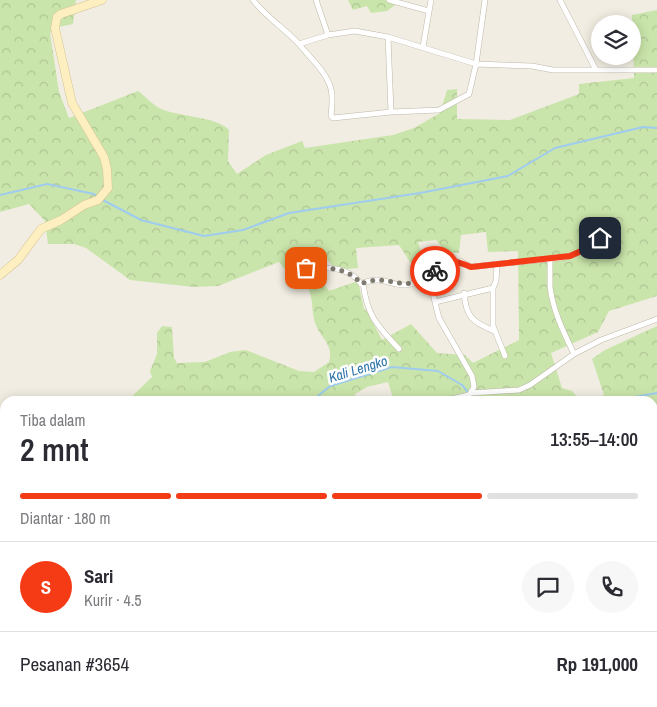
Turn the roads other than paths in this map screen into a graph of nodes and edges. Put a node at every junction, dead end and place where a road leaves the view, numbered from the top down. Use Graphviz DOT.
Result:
graph roads {
  1 [pos="103,0"];
  2 [pos="252,0"];
  3 [pos="316,0"];
  4 [pos="389,0"];
  5 [pos="431,0"];
  6 [pos="485,0"];
  7 [pos="560,0"];
  8 [pos="430,11"];
  9 [pos="328,35"];
  10 [pos="388,37"];
  11 [pos="299,44"];
  12 [pos="423,47"];
  13 [pos="476,64"];
  14 [pos="596,68"];
  15 [pos="657,70"];
  16 [pos="392,112"];
  17 [pos="600,238"];
  18 [pos="550,259"];
  19 [pos="497,264"];
  20 [pos="293,271"];
  21 [pos="0,276"];
  22 [pos="428,278"];
  23 [pos="363,283"];
  24 [pos="493,288"];
  25 [pos="464,293"];
  26 [pos="435,302"];
  27 [pos="657,319"];
  28 [pos="494,331"];
  29 [pos="399,349"];
  30 [pos="574,354"];
  31 [pos="505,356"];
  32 [pos="470,394"];
  33 [pos="462,396"];
  1 -- 21 [label="street"];
  2 -- 11 [label="street"];
  3 -- 9 [label="street"];
  4 -- 8 [label="street"];
  5 -- 8 [label="street"];
  6 -- 13 [label="street"];
  7 -- 14 [label="street"];
  8 -- 12 [label="street"];
  9 -- 10 [label="street"];
  9 -- 11 [label="street"];
  10 -- 12 [label="street"];
  10 -- 16 [label="street"];
  11 -- 16 [label="street"];
  12 -- 13 [label="street"];
  13 -- 14 [label="street"];
  13 -- 16 [label="street"];
  14 -- 15 [label="street"];
  17 -- 18 [label="street"];
  18 -- 19 [label="street"];
  18 -- 30 [label="street"];
  19 -- 22 [label="street"];
  19 -- 24 [label="street"];
  20 -- 23 [label="street"];
  22 -- 23 [label="street"];
  22 -- 26 [label="street"];
  23 -- 29 [label="street"];
  24 -- 25 [label="street"];
  24 -- 28 [label="street"];
  25 -- 26 [label="street"];
  25 -- 28 [label="street"];
  26 -- 32 [label="street"];
  27 -- 30 [label="street"];
  28 -- 31 [label="street"];
  30 -- 32 [label="street"];
  32 -- 33 [label="street"];
}
